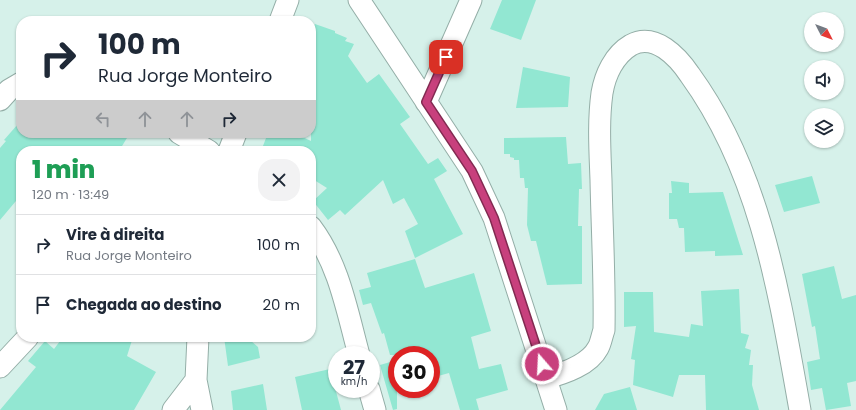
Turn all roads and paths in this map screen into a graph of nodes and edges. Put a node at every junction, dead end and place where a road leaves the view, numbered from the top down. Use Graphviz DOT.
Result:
graph roads {
  1 [pos="288,0"];
  2 [pos="359,0"];
  3 [pos="471,0"];
  4 [pos="282,16"];
  5 [pos="16,86"];
  6 [pos="0,100"];
  7 [pos="426,102"];
  8 [pos="187,138"];
  9 [pos="201,146"];
  10 [pos="316,234"];
  11 [pos="23,342"];
  12 [pos="198,342"];
  13 [pos="356,346"];
  14 [pos="0,367"];
  15 [pos="547,378"];
  16 [pos="196,380"];
  17 [pos="372,398"];
  18 [pos="173,410"];
  19 [pos="202,410"];
  20 [pos="375,410"];
  21 [pos="556,410"];
  22 [pos="800,410"];
  1 -- 4 [label="street"];
  2 -- 7 [label="street"];
  3 -- 7 [label="street"];
  5 -- 6 [label="street"];
  7 -- 15 [label="street"];
  8 -- 9 [label="street"];
  10 -- 13 [label="street"];
  11 -- 14 [label="street"];
  12 -- 16 [label="street"];
  15 -- 21 [label="street"];
  15 -- 22 [label="street"];
  16 -- 18 [label="street"];
  16 -- 19 [label="street"];
  17 -- 20 [label="street"];
}
